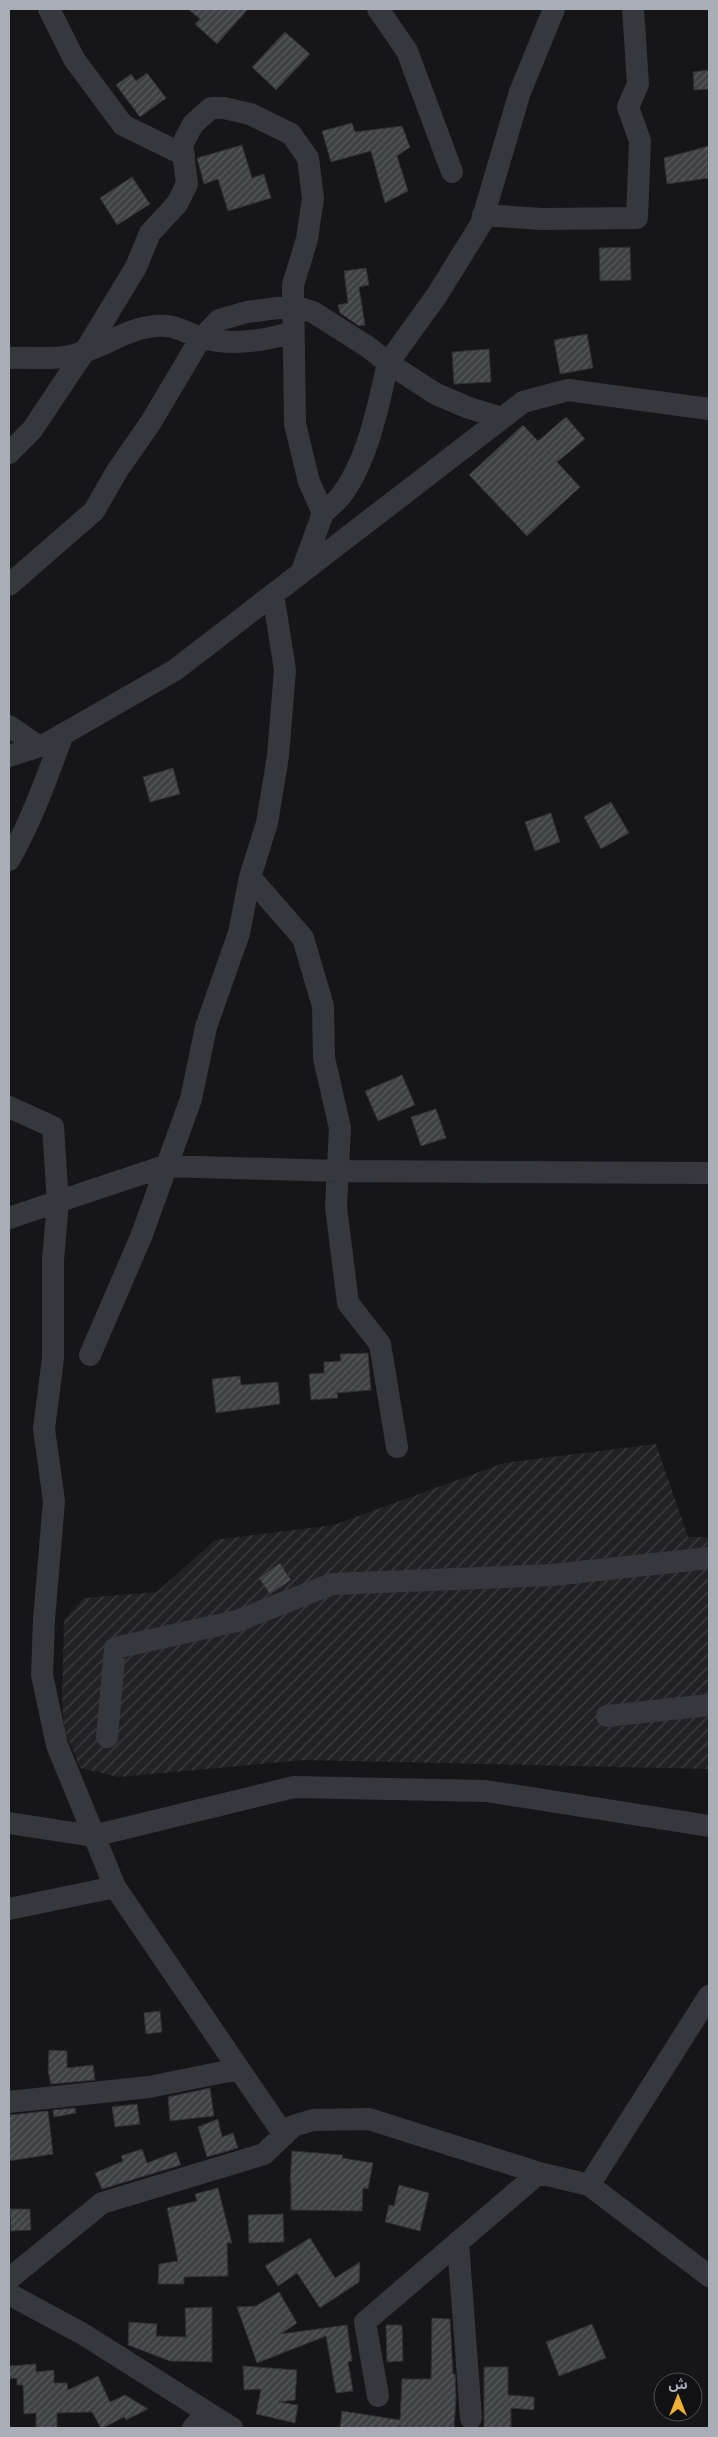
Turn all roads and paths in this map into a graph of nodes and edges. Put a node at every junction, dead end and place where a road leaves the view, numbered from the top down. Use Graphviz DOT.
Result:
graph roads {
  1 [pos="49,9"];
  2 [pos="378,9"];
  3 [pos="554,9"];
  4 [pos="632,9"];
  5 [pos="184,155"];
  6 [pos="452,172"];
  7 [pos="483,215"];
  8 [pos="293,306"];
  9 [pos="293,332"];
  10 [pos="202,338"];
  11 [pos="84,352"];
  12 [pos="9,358"];
  13 [pos="388,363"];
  14 [pos="709,409"];
  15 [pos="502,418"];
  16 [pos="9,453"];
  17 [pos="323,513"];
  18 [pos="302,571"];
  19 [pos="9,585"];
  20 [pos="273,594"];
  21 [pos="9,726"];
  22 [pos="63,734"];
  23 [pos="38,746"];
  24 [pos="9,756"];
  25 [pos="9,860"];
  26 [pos="250,877"];
  27 [pos="9,1107"];
  28 [pos="165,1166"];
  29 [pos="338,1171"];
  30 [pos="709,1173"];
  31 [pos="58,1203"];
  32 [pos="9,1218"];
  33 [pos="90,1355"];
  34 [pos="398,1447"];
  35 [pos="709,1558"];
  36 [pos="709,1705"];
  37 [pos="607,1716"];
  38 [pos="107,1737"];
  39 [pos="9,1823"];
  40 [pos="709,1826"];
  41 [pos="93,1836"];
  42 [pos="115,1887"];
  43 [pos="9,1909"];
  44 [pos="709,1996"];
  45 [pos="238,2069"];
  46 [pos="9,2102"];
  47 [pos="284,2135"];
  48 [pos="539,2173"];
  49 [pos="589,2185"];
  50 [pos="458,2242"];
  51 [pos="709,2276"];
  52 [pos="9,2279"];
  53 [pos="9,2294"];
  54 [pos="378,2396"];
  55 [pos="471,2418"];
  56 [pos="200,2420"];
  57 [pos="232,2428"];
  1 -- 5 [label="street"];
  2 -- 6 [label="street"];
  3 -- 7 [label="street"];
  4 -- 7 [label="street"];
  5 -- 8 [label="street"];
  5 -- 11 [label="street"];
  7 -- 13 [label="street"];
  8 -- 9 [label="street"];
  8 -- 10 [label="street"];
  8 -- 13 [label="street"];
  9 -- 10 [label="street"];
  9 -- 17 [label="street"];
  10 -- 11 [label="street"];
  10 -- 19 [label="street"];
  11 -- 12 [label="street"];
  11 -- 16 [label="street"];
  13 -- 15 [label="street"];
  13 -- 17 [label="street"];
  14 -- 15 [label="street"];
  15 -- 18 [label="street"];
  17 -- 18 [label="street"];
  18 -- 20 [label="street"];
  20 -- 22 [label="street"];
  20 -- 26 [label="street"];
  21 -- 23 [label="street"];
  22 -- 23 [label="street"];
  22 -- 25 [label="street"];
  23 -- 24 [label="street"];
  26 -- 28 [label="street"];
  26 -- 29 [label="street"];
  27 -- 31 [label="street"];
  28 -- 29 [label="street"];
  28 -- 31 [label="street"];
  28 -- 33 [label="street"];
  29 -- 30 [label="street"];
  29 -- 34 [label="street"];
  31 -- 32 [label="street"];
  31 -- 41 [label="street"];
  35 -- 38 [label="street"];
  36 -- 37 [label="street"];
  39 -- 41 [label="street"];
  40 -- 41 [label="street"];
  41 -- 42 [label="street"];
  42 -- 43 [label="street"];
  42 -- 45 [label="street"];
  44 -- 49 [label="street"];
  45 -- 46 [label="street"];
  45 -- 47 [label="street"];
  47 -- 48 [label="street"];
  47 -- 52 [label="street"];
  48 -- 49 [label="street"];
  48 -- 50 [label="street"];
  49 -- 51 [label="street"];
  50 -- 54 [label="street"];
  50 -- 55 [label="street"];
  53 -- 56 [label="street"];
  56 -- 57 [label="street"];
}
